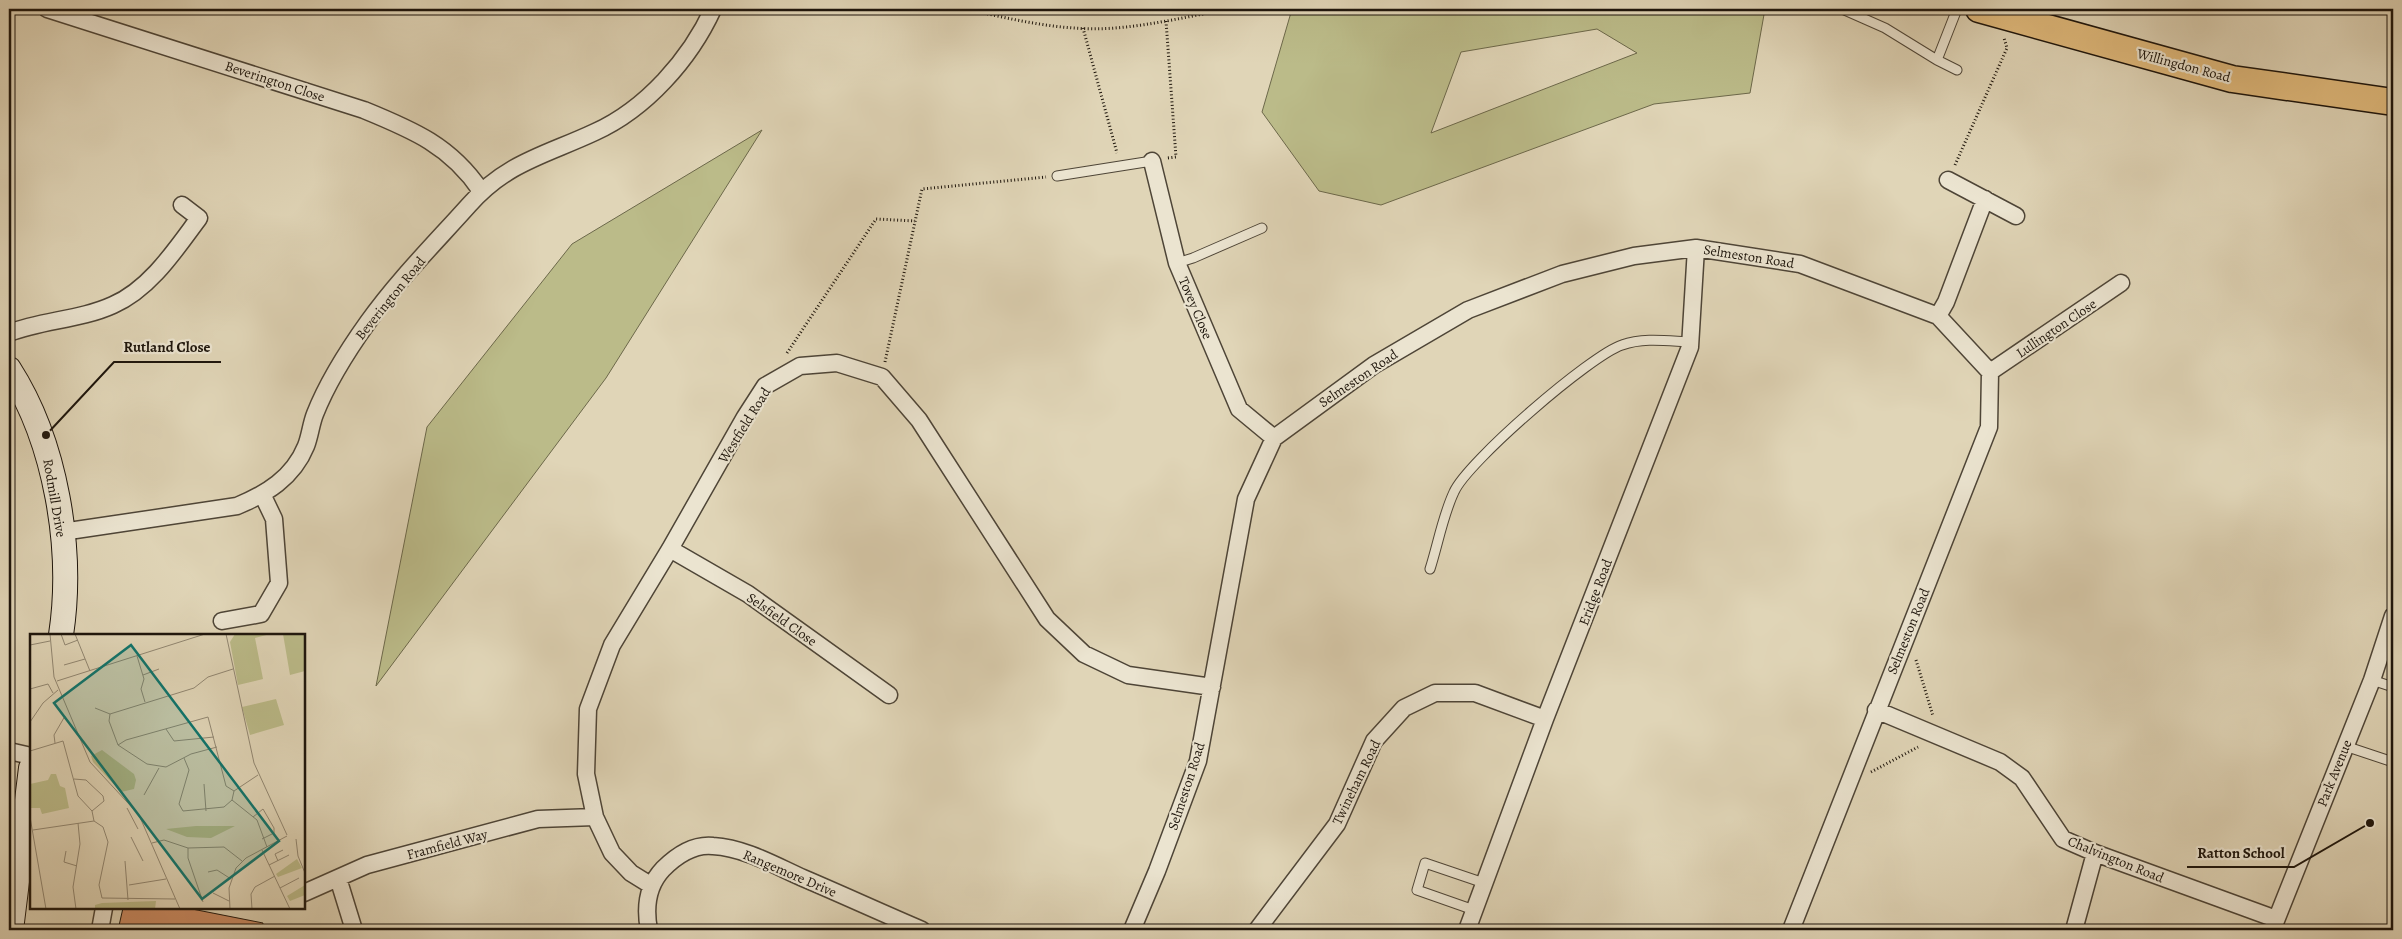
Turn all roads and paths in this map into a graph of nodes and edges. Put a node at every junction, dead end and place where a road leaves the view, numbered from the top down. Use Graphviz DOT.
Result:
graph roads {
  1 [pos="47,9"];
  2 [pos="713,9"];
  3 [pos="967,9"];
  4 [pos="1229,9"];
  5 [pos="1842,9"];
  6 [pos="1957,9"];
  7 [pos="1988,12"];
  8 [pos="1166,21"];
  9 [pos="1083,28"];
  10 [pos="1937,60"];
  11 [pos="1957,70"];
  12 [pos="2393,102"];
  13 [pos="1152,161"];
  14 [pos="1120,166"];
  15 [pos="1057,176"];
  16 [pos="1948,180"];
  17 [pos="481,191"];
  18 [pos="1985,199"];
  19 [pos="182,205"];
  20 [pos="2016,216"];
  21 [pos="915,221"];
  22 [pos="1262,228"];
  23 [pos="1696,248"];
  24 [pos="1177,263"];
  25 [pos="2121,283"];
  26 [pos="1938,316"];
  27 [pos="9,333"];
  28 [pos="1691,342"];
  29 [pos="786,354"];
  30 [pos="9,369"];
  31 [pos="1990,372"];
  32 [pos="882,377"];
  33 [pos="1274,438"];
  34 [pos="263,496"];
  35 [pos="62,532"];
  36 [pos="670,550"];
  37 [pos="1430,568"];
  38 [pos="2393,616"];
  39 [pos="222,621"];
  40 [pos="1908,631"];
  41 [pos="61,634"];
  42 [pos="2372,680"];
  43 [pos="1212,687"];
  44 [pos="2393,687"];
  45 [pos="889,695"];
  46 [pos="1876,710"];
  47 [pos="1545,719"];
  48 [pos="1939,736"];
  49 [pos="2345,746"];
  50 [pos="9,751"];
  51 [pos="30,756"];
  52 [pos="2393,762"];
  53 [pos="1848,784"];
  54 [pos="30,790"];
  55 [pos="29,811"];
  56 [pos="595,817"];
  57 [pos="2095,853"];
  58 [pos="338,878"];
  59 [pos="1484,883"];
  60 [pos="652,886"];
  61 [pos="305,893"];
  62 [pos="104,909"];
  63 [pos="1474,910"];
  64 [pos="2274,925"];
  65 [pos="11,930"];
  66 [pos="100,930"];
  67 [pos="354,930"];
  68 [pos="649,930"];
  69 [pos="922,930"];
  70 [pos="1132,930"];
  71 [pos="1257,930"];
  72 [pos="1467,930"];
  73 [pos="1792,930"];
  74 [pos="2074,930"];
  1 -- 17 [label="street, Beverington Close"];
  2 -- 17 [label="street, Beverington Road"];
  3 -- 9 [label="path"];
  4 -- 8 [label="path"];
  5 -- 10 [label="lane"];
  6 -- 10 [label="lane"];
  7 -- 12 [label="main road, Willingdon Road"];
  7 -- 16 [label="path"];
  8 -- 9 [label="path"];
  8 -- 13 [label="path"];
  9 -- 14 [label="path"];
  10 -- 11 [label="lane"];
  13 -- 14 [label="lane"];
  13 -- 24 [label="street, Tovey Close"];
  14 -- 15 [label="lane"];
  15 -- 21 [label="path"];
  16 -- 18 [label="street"];
  17 -- 34 [label="street, Beverington Road"];
  18 -- 20 [label="street"];
  18 -- 26 [label="street"];
  19 -- 27 [label="street"];
  21 -- 29 [label="path"];
  21 -- 32 [label="path"];
  22 -- 24 [label="lane"];
  23 -- 26 [label="street, Selmeston Road"];
  23 -- 28 [label="street, Eridge Road"];
  23 -- 33 [label="street, Selmeston Road"];
  24 -- 33 [label="street, Tovey Close"];
  25 -- 31 [label="street, Lullington Close"];
  26 -- 31 [label="street, Selmeston Road"];
  28 -- 37 [label="lane"];
  28 -- 47 [label="street, Eridge Road"];
  30 -- 35 [label="street, Rodmill Drive"];
  31 -- 40 [label="street, Selmeston Road"];
  32 -- 36 [label="street, Westfield Road"];
  32 -- 43 [label="street"];
  33 -- 43 [label="street, Selmeston Road"];
  34 -- 35 [label="street, Beverington Road"];
  34 -- 39 [label="street"];
  35 -- 41 [label="street, Rodmill Drive"];
  36 -- 45 [label="street, Selsfield Close"];
  36 -- 56 [label="street, Westfield Road"];
  38 -- 42 [label="street, Park Avenue"];
  40 -- 46 [label="street, Selmeston Road"];
  40 -- 48 [label="path"];
  42 -- 44 [label="lane"];
  42 -- 49 [label="street, Park Avenue"];
  43 -- 70 [label="street, Selmeston Road"];
  46 -- 48 [label="street, Chalvington Road"];
  46 -- 53 [label="street, Selmeston Road"];
  47 -- 59 [label="street, Eridge Road"];
  47 -- 71 [label="street, Twineham Road"];
  48 -- 53 [label="path"];
  48 -- 57 [label="street, Chalvington Road"];
  49 -- 52 [label="lane"];
  49 -- 64 [label="street, Park Avenue"];
  50 -- 51 [label="street"];
  53 -- 73 [label="street, Selmeston Road"];
  54 -- 55 [label="street"];
  55 -- 65 [label="street"];
  56 -- 58 [label="street, Framfield Way"];
  56 -- 60 [label="street, Westfield Road"];
  57 -- 64 [label="street, Chalvington Road"];
  57 -- 74 [label="street"];
  58 -- 61 [label="street, Framfield Way"];
  58 -- 67 [label="street"];
  59 -- 63 [label="street, Eridge Road"];
  59 -- 63 [label="lane"];
  60 -- 68 [label="street, Rangemore Drive"];
  60 -- 69 [label="street, Rangemore Drive"];
  62 -- 66 [label="street"];
  63 -- 72 [label="street, Eridge Road"];
}
